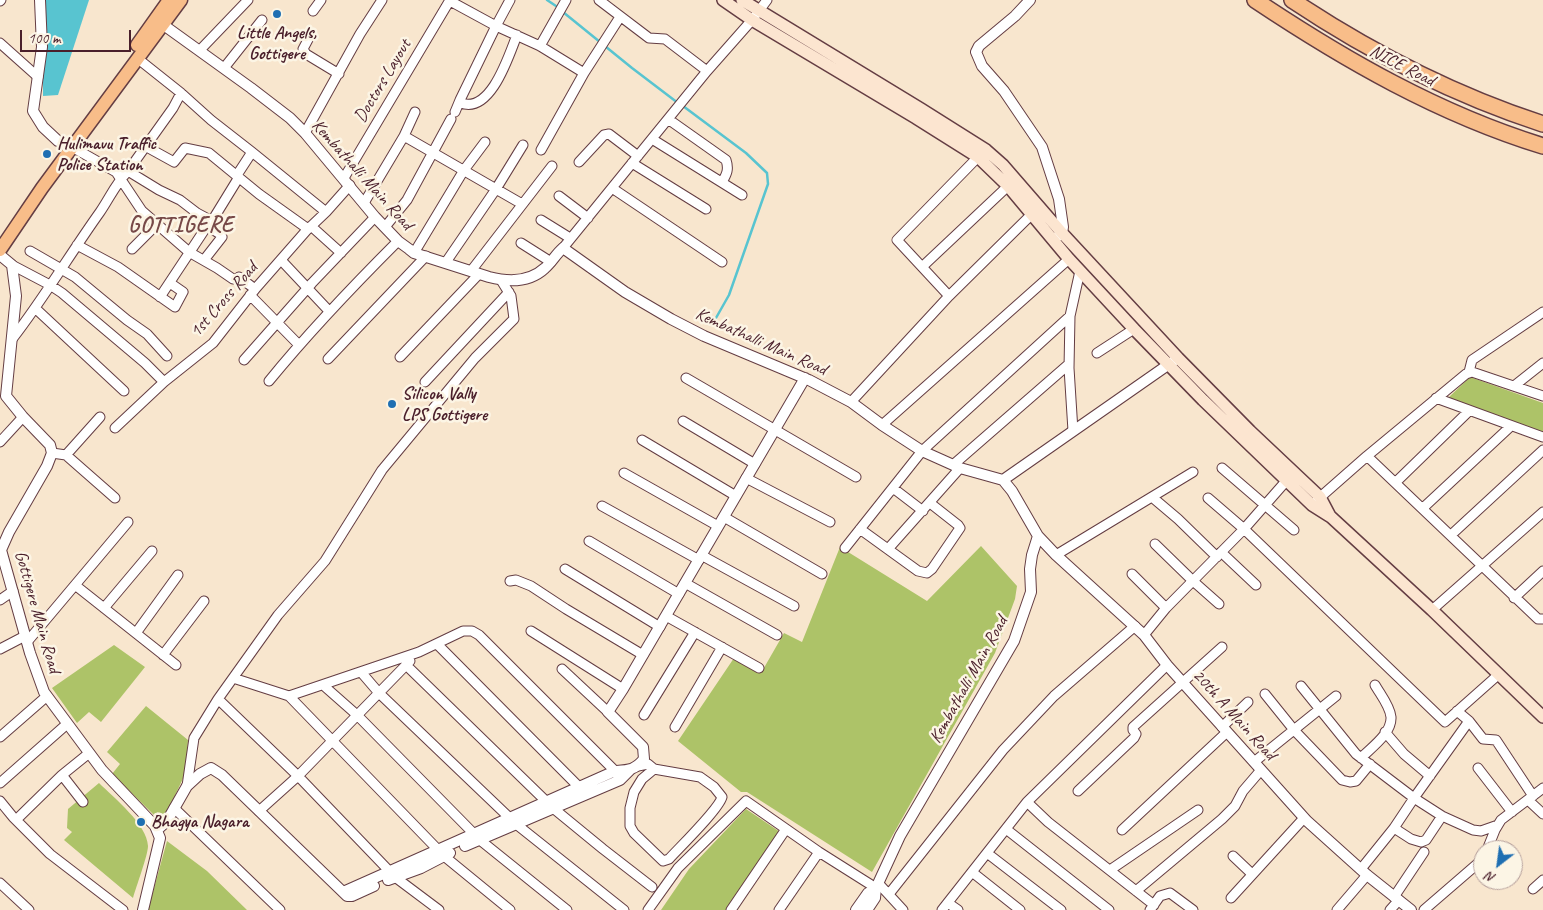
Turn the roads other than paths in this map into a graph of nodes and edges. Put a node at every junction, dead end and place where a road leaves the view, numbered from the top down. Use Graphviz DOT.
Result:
graph roads {
  1 [pos="40,0"];
  2 [pos="169,0"];
  3 [pos="181,0"];
  4 [pos="248,0"];
  5 [pos="321,0"];
  6 [pos="382,0"];
  7 [pos="450,0"];
  8 [pos="510,0"];
  9 [pos="566,0"];
  10 [pos="598,0"];
  11 [pos="723,0"];
  12 [pos="742,0"];
  13 [pos="767,0"];
  14 [pos="1030,0"];
  15 [pos="1255,0"];
  16 [pos="1292,0"];
  17 [pos="313,11"];
  18 [pos="755,16"];
  19 [pos="620,17"];
  20 [pos="262,20"];
  21 [pos="159,21"];
  22 [pos="496,26"];
  23 [pos="311,34"];
  24 [pos="516,35"];
  25 [pos="0,43"];
  26 [pos="540,46"];
  27 [pos="200,50"];
  28 [pos="137,58"];
  29 [pos="224,68"];
  30 [pos="707,71"];
  31 [pos="584,73"];
  32 [pos="339,74"];
  33 [pos="38,77"];
  34 [pos="181,93"];
  35 [pos="460,100"];
  36 [pos="415,112"];
  37 [pos="668,119"];
  38 [pos="1543,124"];
  39 [pos="305,133"];
  40 [pos="404,136"];
  41 [pos="652,139"];
  42 [pos="485,142"];
  43 [pos="523,145"];
  44 [pos="68,146"];
  45 [pos="145,146"];
  46 [pos="1543,146"];
  47 [pos="541,150"];
  48 [pos="252,152"];
  49 [pos="433,153"];
  50 [pos="978,157"];
  51 [pos="635,160"];
  52 [pos="579,162"];
  53 [pos="552,166"];
  54 [pos="464,170"];
  55 [pos="124,175"];
  56 [pos="238,176"];
  57 [pos="347,182"];
  58 [pos="722,182"];
  59 [pos="1008,186"];
  60 [pos="612,188"];
  61 [pos="496,189"];
  62 [pos="742,195"];
  63 [pos="559,196"];
  64 [pos="364,203"];
  65 [pos="522,204"];
  66 [pos="706,210"];
  67 [pos="326,212"];
  68 [pos="1031,215"];
  69 [pos="376,217"];
  70 [pos="588,218"];
  71 [pos="541,220"];
  72 [pos="209,223"];
  73 [pos="157,224"];
  74 [pos="385,227"];
  75 [pos="310,228"];
  76 [pos="0,236"];
  77 [pos="1058,236"];
  78 [pos="570,238"];
  79 [pos="398,241"];
  80 [pos="521,243"];
  81 [pos="77,245"];
  82 [pos="563,248"];
  83 [pos="132,249"];
  84 [pos="0,250"];
  85 [pos="30,251"];
  86 [pos="189,252"];
  87 [pos="340,253"];
  88 [pos="414,253"];
  89 [pos="0,255"];
  90 [pos="426,256"];
  91 [pos="1069,259"];
  92 [pos="204,260"];
  93 [pos="280,260"];
  94 [pos="446,262"];
  95 [pos="551,262"];
  96 [pos="722,262"];
  97 [pos="12,265"];
  98 [pos="922,267"];
  99 [pos="61,268"];
  100 [pos="1080,271"];
  101 [pos="475,272"];
  102 [pos="501,280"];
  103 [pos="170,283"];
  104 [pos="50,285"];
  105 [pos="308,288"];
  106 [pos="252,292"];
  107 [pos="509,292"];
  108 [pos="949,296"];
  109 [pos="160,297"];
  110 [pos="36,308"];
  111 [pos="329,311"];
  112 [pos="1543,312"];
  113 [pos="1070,316"];
  114 [pos="277,323"];
  115 [pos="1134,329"];
  116 [pos="13,338"];
  117 [pos="299,345"];
  118 [pos="1097,353"];
  119 [pos="167,356"];
  120 [pos="400,358"];
  121 [pos="328,359"];
  122 [pos="244,360"];
  123 [pos="1173,362"];
  124 [pos="1543,363"];
  125 [pos="1069,364"];
  126 [pos="1469,372"];
  127 [pos="686,378"];
  128 [pos="805,378"];
  129 [pos="269,381"];
  130 [pos="164,382"];
  131 [pos="425,382"];
  132 [pos="1514,386"];
  133 [pos="124,391"];
  134 [pos="3,395"];
  135 [pos="1543,396"];
  136 [pos="1436,398"];
  137 [pos="851,402"];
  138 [pos="1469,411"];
  139 [pos="23,416"];
  140 [pos="100,417"];
  141 [pos="683,421"];
  142 [pos="882,425"];
  143 [pos="1511,426"];
  144 [pos="115,428"];
  145 [pos="774,431"];
  146 [pos="1074,431"];
  147 [pos="1543,437"];
  148 [pos="642,440"];
  149 [pos="0,442"];
  150 [pos="1543,450"];
  151 [pos="922,451"];
  152 [pos="52,453"];
  153 [pos="66,455"];
  154 [pos="1367,456"];
  155 [pos="755,464"];
  156 [pos="957,467"];
  157 [pos="1222,468"];
  158 [pos="1192,472"];
  159 [pos="624,473"];
  160 [pos="746,478"];
  161 [pos="856,478"];
  162 [pos="1003,480"];
  163 [pos="1287,480"];
  164 [pos="1396,482"];
  165 [pos="893,488"];
  166 [pos="736,496"];
  167 [pos="1152,497"];
  168 [pos="115,498"];
  169 [pos="1208,498"];
  170 [pos="1316,501"];
  171 [pos="930,503"];
  172 [pos="1265,504"];
  173 [pos="602,506"];
  174 [pos="1423,508"];
  175 [pos="923,510"];
  176 [pos="1543,512"];
  177 [pos="724,517"];
  178 [pos="128,522"];
  179 [pos="830,522"];
  180 [pos="718,526"];
  181 [pos="860,529"];
  182 [pos="1244,529"];
  183 [pos="1294,530"];
  184 [pos="1451,535"];
  185 [pos="1038,536"];
  186 [pos="589,541"];
  187 [pos="1155,544"];
  188 [pos="844,548"];
  189 [pos="888,549"];
  190 [pos="0,551"];
  191 [pos="152,551"];
  192 [pos="1219,554"];
  193 [pos="1056,555"];
  194 [pos="700,558"];
  195 [pos="1483,566"];
  196 [pos="565,569"];
  197 [pos="1543,571"];
  198 [pos="822,574"];
  199 [pos="1132,574"];
  200 [pos="178,575"];
  201 [pos="510,581"];
  202 [pos="1193,581"];
  203 [pos="685,584"];
  204 [pos="75,585"];
  205 [pos="1256,585"];
  206 [pos="13,592"];
  207 [pos="679,594"];
  208 [pos="1514,598"];
  209 [pos="0,600"];
  210 [pos="204,601"];
  211 [pos="1219,604"];
  212 [pos="794,606"];
  213 [pos="104,608"];
  214 [pos="1166,608"];
  215 [pos="1432,610"];
  216 [pos="666,616"];
  217 [pos="1543,619"];
  218 [pos="1135,626"];
  219 [pos="660,627"];
  220 [pos="530,631"];
  221 [pos="136,632"];
  222 [pos="695,632"];
  223 [pos="776,635"];
  224 [pos="1144,635"];
  225 [pos="26,639"];
  226 [pos="436,644"];
  227 [pos="722,647"];
  228 [pos="1222,647"];
  229 [pos="0,649"];
  230 [pos="419,652"];
  231 [pos="163,655"];
  232 [pos="643,656"];
  233 [pos="176,665"];
  234 [pos="406,665"];
  235 [pos="1168,665"];
  236 [pos="759,668"];
  237 [pos="562,669"];
  238 [pos="361,672"];
  239 [pos="1498,675"];
  240 [pos="233,678"];
  241 [pos="1183,682"];
  242 [pos="323,685"];
  243 [pos="1375,685"];
  244 [pos="1301,686"];
  245 [pos="623,689"];
  246 [pos="379,693"];
  247 [pos="1265,694"];
  248 [pos="47,696"];
  249 [pos="289,696"];
  250 [pos="1336,696"];
  251 [pos="218,699"];
  252 [pos="1248,702"];
  253 [pos="1319,709"];
  254 [pos="1457,711"];
  255 [pos="608,712"];
  256 [pos="357,715"];
  257 [pos="644,715"];
  258 [pos="1543,717"];
  259 [pos="1469,721"];
  260 [pos="67,724"];
  261 [pos="675,726"];
  262 [pos="1224,729"];
  263 [pos="1294,730"];
  264 [pos="1385,732"];
  265 [pos="0,737"];
  266 [pos="333,741"];
  267 [pos="88,754"];
  268 [pos="1362,758"];
  269 [pos="1370,764"];
  270 [pos="1257,766"];
  271 [pos="635,768"];
  272 [pos="1478,768"];
  273 [pos="654,769"];
  274 [pos="62,775"];
  275 [pos="298,776"];
  276 [pos="617,776"];
  277 [pos="1430,776"];
  278 [pos="0,783"];
  279 [pos="187,786"];
  280 [pos="1543,788"];
  281 [pos="1078,790"];
  282 [pos="582,791"];
  283 [pos="1414,798"];
  284 [pos="1531,798"];
  285 [pos="0,801"];
  286 [pos="83,802"];
  287 [pos="1027,802"];
  288 [pos="550,805"];
  289 [pos="174,808"];
  290 [pos="1198,810"];
  291 [pos="259,811"];
  292 [pos="1512,812"];
  293 [pos="1543,814"];
  294 [pos="1442,816"];
  295 [pos="1304,818"];
  296 [pos="16,820"];
  297 [pos="512,821"];
  298 [pos="1498,825"];
  299 [pos="1394,828"];
  300 [pos="786,829"];
  301 [pos="1006,829"];
  302 [pos="156,830"];
  303 [pos="1122,830"];
  304 [pos="478,837"];
  305 [pos="1491,840"];
  306 [pos="819,852"];
  307 [pos="1424,852"];
  308 [pos="441,853"];
  309 [pos="987,853"];
  310 [pos="1233,856"];
  311 [pos="669,859"];
  312 [pos="678,868"];
  313 [pos="1473,868"];
  314 [pos="1110,870"];
  315 [pos="972,872"];
  316 [pos="1364,872"];
  317 [pos="393,874"];
  318 [pos="1252,874"];
  319 [pos="1543,880"];
  320 [pos="0,883"];
  321 [pos="877,886"];
  322 [pos="652,887"];
  323 [pos="1533,889"];
  324 [pos="1136,891"];
  325 [pos="889,894"];
  326 [pos="1231,898"];
  327 [pos="1396,899"];
  328 [pos="945,906"];
  329 [pos="1152,907"];
  330 [pos="1343,908"];
  331 [pos="1106,909"];
  332 [pos="29,910"];
  333 [pos="123,910"];
  334 [pos="143,910"];
  335 [pos="280,910"];
  336 [pos="439,910"];
  337 [pos="510,910"];
  338 [pos="567,910"];
  339 [pos="624,910"];
  340 [pos="648,910"];
  341 [pos="732,910"];
  342 [pos="779,910"];
  343 [pos="856,910"];
  344 [pos="867,910"];
  345 [pos="903,910"];
  346 [pos="958,910"];
  347 [pos="1020,910"];
  348 [pos="1061,910"];
  349 [pos="1193,910"];
  350 [pos="1390,910"];
  351 [pos="1410,910"];
  352 [pos="1424,910"];
  1 -- 33 [label="street"];
  2 -- 21 [label="main road"];
  3 -- 21 [label="main road"];
  4 -- 27 [label="street"];
  5 -- 17 [label="street"];
  6 -- 32 [label="street"];
  7 -- 22 [label="street"];
  7 -- 57 [label="street, Doctors Layout"];
  8 -- 22 [label="street"];
  9 -- 26 [label="street"];
  10 -- 19 [label="street"];
  11 -- 18 [label="main road"];
  12 -- 18 [label="main road"];
  13 -- 18 [label="street"];
  14 -- 77 [label="street"];
  15 -- 46 [label="highway, NICE Road"];
  16 -- 38 [label="highway, NICE Road"];
  18 -- 30 [label="street"];
  18 -- 50 [label="main road"];
  18 -- 77 [label="main road"];
  19 -- 30 [label="street"];
  19 -- 31 [label="street"];
  20 -- 29 [label="street"];
  21 -- 27 [label="street, Kembathalli Main Road"];
  21 -- 28 [label="main road"];
  21 -- 44 [label="main road"];
  22 -- 24 [label="street"];
  22 -- 35 [label="street"];
  23 -- 32 [label="street"];
  24 -- 26 [label="street"];
  24 -- 35 [label="street"];
  25 -- 33 [label="street"];
  26 -- 31 [label="street"];
  27 -- 29 [label="street, Kembathalli Main Road"];
  28 -- 34 [label="street"];
  28 -- 44 [label="main road"];
  29 -- 39 [label="street, Kembathalli Main Road"];
  30 -- 37 [label="street"];
  31 -- 47 [label="street"];
  32 -- 39 [label="street"];
  33 -- 44 [label="street"];
  34 -- 45 [label="street"];
  34 -- 48 [label="street"];
  35 -- 49 [label="street"];
  36 -- 40 [label="street"];
  37 -- 41 [label="street"];
  37 -- 58 [label="street"];
  39 -- 57 [label="street, Kembathalli Main Road"];
  40 -- 49 [label="street"];
  40 -- 64 [label="street"];
  41 -- 51 [label="street"];
  41 -- 58 [label="street"];
  42 -- 54 [label="street"];
  43 -- 61 [label="street"];
  44 -- 55 [label="street"];
  44 -- 76 [label="main road"];
  44 -- 84 [label="main road"];
  45 -- 55 [label="street"];
  45 -- 56 [label="street"];
  48 -- 56 [label="street"];
  48 -- 67 [label="street"];
  49 -- 54 [label="street"];
  49 -- 74 [label="street"];
  50 -- 59 [label="main road"];
  50 -- 98 [label="street"];
  51 -- 52 [label="street"];
  51 -- 60 [label="street"];
  51 -- 66 [label="street"];
  53 -- 65 [label="street"];
  54 -- 61 [label="street"];
  54 -- 88 [label="street"];
  55 -- 72 [label="street"];
  55 -- 73 [label="street"];
  55 -- 81 [label="street"];
  56 -- 72 [label="street"];
  56 -- 75 [label="street"];
  57 -- 64 [label="street, Kembathalli Main Road"];
  57 -- 67 [label="street, 1st Cross Road"];
  58 -- 62 [label="street"];
  59 -- 68 [label="main road"];
  59 -- 98 [label="street"];
  60 -- 70 [label="street"];
  60 -- 96 [label="street"];
  61 -- 65 [label="street"];
  61 -- 94 [label="street"];
  63 -- 70 [label="street"];
  64 -- 69 [label="street, Kembathalli Main Road"];
  65 -- 101 [label="street"];
  67 -- 75 [label="street, 1st Cross Road"];
  68 -- 77 [label="main road"];
  68 -- 108 [label="street"];
  69 -- 74 [label="street, Kembathalli Main Road"];
  69 -- 87 [label="street"];
  70 -- 78 [label="street"];
  71 -- 78 [label="street"];
  72 -- 86 [label="street"];
  72 -- 92 [label="street"];
  73 -- 83 [label="street"];
  73 -- 86 [label="street"];
  74 -- 79 [label="street, Kembathalli Main Road"];
  75 -- 87 [label="street"];
  75 -- 93 [label="street, 1st Cross Road"];
  77 -- 91 [label="main road"];
  77 -- 123 [label="main road"];
  78 -- 82 [label="street"];
  79 -- 88 [label="street, Kembathalli Main Road"];
  79 -- 111 [label="street"];
  80 -- 95 [label="street"];
  81 -- 99 [label="street"];
  81 -- 109 [label="street"];
  82 -- 95 [label="street, Kembathalli Main Road"];
  82 -- 128 [label="street, Kembathalli Main Road"];
  85 -- 99 [label="street"];
  86 -- 92 [label="street"];
  86 -- 103 [label="street"];
  87 -- 105 [label="street"];
  88 -- 90 [label="street, Kembathalli Main Road"];
  89 -- 97 [label="street"];
  90 -- 94 [label="street, Kembathalli Main Road"];
  90 -- 121 [label="street"];
  91 -- 100 [label="main road"];
  91 -- 142 [label="street"];
  92 -- 106 [label="street"];
  93 -- 105 [label="street"];
  93 -- 106 [label="street, 1st Cross Road"];
  94 -- 101 [label="street, Kembathalli Main Road"];
  95 -- 102 [label="street, Kembathalli Main Road"];
  97 -- 104 [label="street"];
  97 -- 116 [label="street"];
  98 -- 108 [label="street"];
  99 -- 104 [label="street"];
  99 -- 119 [label="street"];
  100 -- 113 [label="street"];
  100 -- 115 [label="main road"];
  101 -- 102 [label="street, Kembathalli Main Road"];
  101 -- 120 [label="street"];
  102 -- 107 [label="street"];
  103 -- 109 [label="street"];
  103 -- 109 [label="street"];
  104 -- 110 [label="street"];
  104 -- 130 [label="street"];
  105 -- 111 [label="street"];
  105 -- 114 [label="street"];
  106 -- 114 [label="street"];
  106 -- 130 [label="street, 1st Cross Road"];
  107 -- 131 [label="street"];
  107 -- 240 [label="street"];
  108 -- 137 [label="street"];
  110 -- 116 [label="street"];
  110 -- 133 [label="street"];
  111 -- 117 [label="street"];
  112 -- 126 [label="street"];
  113 -- 125 [label="street"];
  113 -- 151 [label="street"];
  114 -- 117 [label="street"];
  114 -- 122 [label="street"];
  115 -- 118 [label="street"];
  115 -- 123 [label="main road"];
  116 -- 134 [label="street"];
  117 -- 129 [label="street"];
  123 -- 146 [label="street"];
  123 -- 163 [label="main road"];
  123 -- 170 [label="main road"];
  124 -- 132 [label="street"];
  125 -- 146 [label="street"];
  125 -- 156 [label="street"];
  126 -- 132 [label="street"];
  126 -- 136 [label="street"];
  127 -- 145 [label="street"];
  128 -- 137 [label="street, Kembathalli Main Road"];
  128 -- 145 [label="street"];
  130 -- 144 [label="street, 1st Cross Road"];
  132 -- 135 [label="street"];
  134 -- 139 [label="street"];
  136 -- 138 [label="street"];
  136 -- 154 [label="street"];
  137 -- 142 [label="street, Kembathalli Main Road"];
  138 -- 143 [label="street"];
  138 -- 164 [label="street"];
  139 -- 149 [label="street"];
  139 -- 152 [label="street"];
  140 -- 153 [label="street"];
  141 -- 155 [label="street"];
  142 -- 151 [label="street, Kembathalli Main Road"];
  143 -- 147 [label="street"];
  143 -- 174 [label="street"];
  145 -- 155 [label="street"];
  145 -- 161 [label="street"];
  146 -- 162 [label="street"];
  148 -- 166 [label="street"];
  150 -- 184 [label="street"];
  151 -- 156 [label="street, Kembathalli Main Road"];
  151 -- 165 [label="street"];
  152 -- 153 [label="street"];
  152 -- 190 [label="street, Gottigere Main Road"];
  153 -- 168 [label="street"];
  154 -- 164 [label="street"];
  154 -- 170 [label="street"];
  155 -- 160 [label="street"];
  156 -- 162 [label="street, Kembathalli Main Road"];
  156 -- 171 [label="street"];
  157 -- 172 [label="street"];
  158 -- 167 [label="street"];
  159 -- 180 [label="street"];
  160 -- 166 [label="street"];
  160 -- 179 [label="street"];
  162 -- 185 [label="street"];
  163 -- 170 [label="main road"];
  163 -- 172 [label="street"];
  164 -- 174 [label="street"];
  165 -- 175 [label="street"];
  165 -- 181 [label="street"];
  166 -- 177 [label="street"];
  167 -- 192 [label="street"];
  167 -- 193 [label="street"];
  169 -- 182 [label="street"];
  170 -- 215 [label="main road"];
  171 -- 175 [label="street"];
  171 -- 189 [label="street"];
  172 -- 182 [label="street"];
  172 -- 183 [label="street"];
  173 -- 194 [label="street"];
  174 -- 184 [label="street"];
  175 -- 189 [label="street"];
  176 -- 195 [label="street"];
  177 -- 180 [label="street"];
  177 -- 198 [label="street"];
  178 -- 204 [label="street"];
  180 -- 194 [label="street"];
  181 -- 188 [label="street"];
  181 -- 189 [label="street"];
  182 -- 192 [label="street"];
  182 -- 254 [label="street"];
  184 -- 195 [label="street"];
  185 -- 193 [label="street, 20th A Main Road"];
  185 -- 321 [label="street, Kembathalli Main Road"];
  186 -- 207 [label="street"];
  187 -- 202 [label="street"];
  190 -- 206 [label="street, Gottigere Main Road"];
  191 -- 213 [label="street"];
  192 -- 202 [label="street"];
  192 -- 205 [label="street"];
  193 -- 218 [label="street, 20th A Main Road"];
  194 -- 203 [label="street"];
  194 -- 212 [label="street"];
  195 -- 208 [label="street"];
  195 -- 215 [label="street"];
  196 -- 219 [label="street"];
  197 -- 208 [label="street"];
  199 -- 214 [label="street"];
  200 -- 221 [label="street"];
  201 -- 232 [label="street"];
  202 -- 211 [label="street"];
  202 -- 214 [label="street"];
  203 -- 207 [label="street"];
  203 -- 223 [label="street"];
  204 -- 213 [label="street"];
  204 -- 225 [label="street"];
  206 -- 209 [label="street"];
  206 -- 225 [label="street, Gottigere Main Road"];
  207 -- 216 [label="street"];
  208 -- 217 [label="street"];
  210 -- 231 [label="street"];
  213 -- 221 [label="street"];
  214 -- 224 [label="street"];
  215 -- 239 [label="main road"];
  216 -- 219 [label="street"];
  216 -- 222 [label="street"];
  218 -- 224 [label="street, 20th A Main Road"];
  218 -- 325 [label="street"];
  219 -- 232 [label="street"];
  220 -- 245 [label="street"];
  221 -- 231 [label="street"];
  222 -- 227 [label="street"];
  222 -- 257 [label="street"];
  224 -- 235 [label="street, 20th A Main Road"];
  225 -- 229 [label="street"];
  225 -- 248 [label="street, Gottigere Main Road"];
  226 -- 230 [label="street"];
  226 -- 276 [label="street"];
  226 -- 282 [label="street"];
  227 -- 236 [label="street"];
  227 -- 261 [label="street"];
  228 -- 241 [label="street"];
  230 -- 234 [label="street"];
  230 -- 238 [label="street"];
  231 -- 233 [label="street"];
  232 -- 245 [label="street"];
  234 -- 246 [label="street"];
  234 -- 288 [label="street"];
  235 -- 241 [label="street, 20th A Main Road"];
  235 -- 287 [label="street"];
  237 -- 255 [label="street"];
  238 -- 242 [label="street"];
  238 -- 246 [label="street"];
  239 -- 254 [label="street"];
  239 -- 258 [label="main road"];
  240 -- 249 [label="street"];
  240 -- 251 [label="street"];
  241 -- 262 [label="street, 20th A Main Road"];
  241 -- 281 [label="street"];
  242 -- 249 [label="street"];
  242 -- 256 [label="street"];
  243 -- 264 [label="street"];
  244 -- 253 [label="street"];
  245 -- 255 [label="street"];
  246 -- 256 [label="street"];
  246 -- 297 [label="street"];
  247 -- 263 [label="street"];
  248 -- 260 [label="street, Gottigere Main Road"];
  248 -- 265 [label="street"];
  249 -- 266 [label="street"];
  250 -- 253 [label="street"];
  251 -- 275 [label="street"];
  251 -- 279 [label="street"];
  252 -- 262 [label="street"];
  253 -- 263 [label="street"];
  253 -- 268 [label="street"];
  254 -- 259 [label="street"];
  255 -- 271 [label="street"];
  256 -- 266 [label="street"];
  256 -- 304 [label="street"];
  259 -- 277 [label="street"];
  259 -- 284 [label="street"];
  260 -- 267 [label="street, Gottigere Main Road"];
  260 -- 278 [label="street"];
  262 -- 270 [label="street, 20th A Main Road"];
  262 -- 303 [label="street"];
  263 -- 269 [label="street"];
  263 -- 270 [label="street"];
  264 -- 268 [label="street"];
  264 -- 277 [label="street"];
  266 -- 275 [label="street"];
  266 -- 308 [label="street"];
  267 -- 274 [label="street"];
  267 -- 302 [label="street, Gottigere Main Road"];
  268 -- 269 [label="street"];
  269 -- 283 [label="street"];
  270 -- 295 [label="street, 20th A Main Road"];
  270 -- 324 [label="street"];
  271 -- 273 [label="street"];
  271 -- 276 [label="street"];
  272 -- 292 [label="street"];
  273 -- 311 [label="street"];
  273 -- 311 [label="street"];
  274 -- 286 [label="street"];
  274 -- 296 [label="street"];
  275 -- 291 [label="street"];
  275 -- 317 [label="street"];
  276 -- 282 [label="street"];
  277 -- 283 [label="street"];
  279 -- 289 [label="street"];
  279 -- 291 [label="street"];
  280 -- 284 [label="street"];
  282 -- 288 [label="street"];
  283 -- 294 [label="street"];
  283 -- 299 [label="street"];
  284 -- 292 [label="street"];
  284 -- 293 [label="street"];
  285 -- 296 [label="street"];
  287 -- 301 [label="street"];
  287 -- 314 [label="street"];
  288 -- 297 [label="street"];
  288 -- 322 [label="street"];
  289 -- 302 [label="street"];
  289 -- 335 [label="street"];
  290 -- 314 [label="street"];
  291 -- 317 [label="street"];
  292 -- 298 [label="street"];
  294 -- 298 [label="street"];
  294 -- 299 [label="street"];
  295 -- 316 [label="street, 20th A Main Road"];
  295 -- 318 [label="street"];
  296 -- 333 [label="street"];
  297 -- 304 [label="street"];
  297 -- 339 [label="street"];
  298 -- 305 [label="street"];
  299 -- 316 [label="street"];
  300 -- 306 [label="street"];
  300 -- 312 [label="street"];
  300 -- 341 [label="street"];
  301 -- 309 [label="street"];
  301 -- 331 [label="street"];
  302 -- 334 [label="street"];
  304 -- 308 [label="street"];
  304 -- 338 [label="street"];
  306 -- 321 [label="street"];
  306 -- 342 [label="street"];
  307 -- 327 [label="street"];
  308 -- 317 [label="street"];
  308 -- 337 [label="street"];
  309 -- 315 [label="street"];
  309 -- 348 [label="street"];
  310 -- 318 [label="street"];
  311 -- 312 [label="street"];
  312 -- 340 [label="street"];
  313 -- 352 [label="street"];
  314 -- 324 [label="street"];
  315 -- 328 [label="street"];
  315 -- 347 [label="street"];
  316 -- 327 [label="street, 20th A Main Road"];
  316 -- 330 [label="street"];
  317 -- 336 [label="street"];
  318 -- 326 [label="street"];
  319 -- 323 [label="street"];
  320 -- 332 [label="street"];
  321 -- 325 [label="street"];
  321 -- 343 [label="street, Kembathalli Main Road"];
  321 -- 344 [label="street, Kembathalli Main Road"];
  324 -- 329 [label="street"];
  325 -- 345 [label="street"];
  327 -- 350 [label="street"];
  327 -- 351 [label="street, 20th A Main Road"];
  328 -- 346 [label="street"];
  329 -- 349 [label="street"];
}
